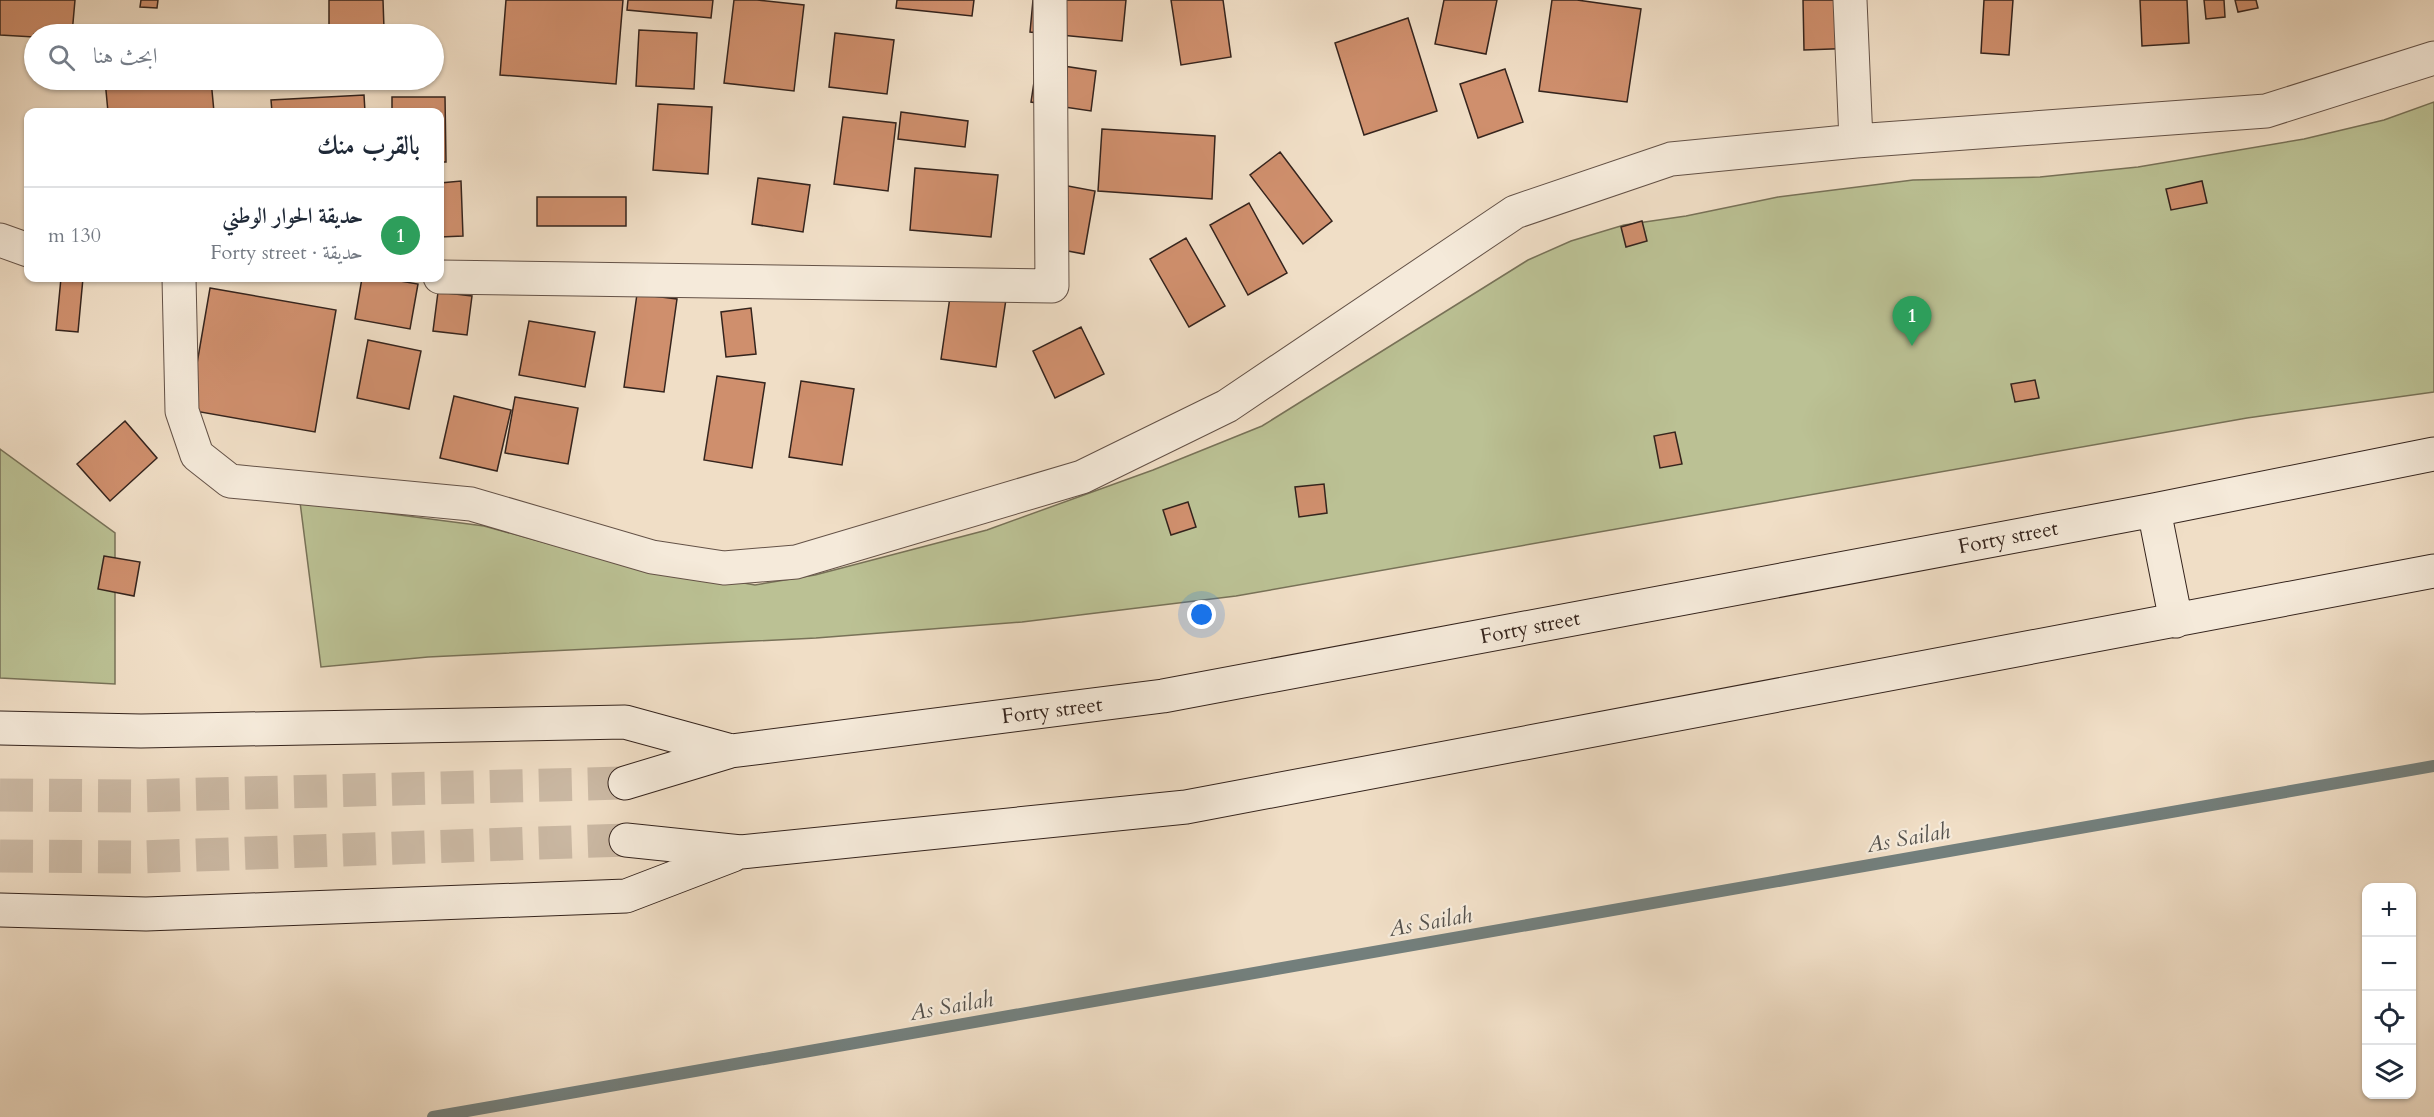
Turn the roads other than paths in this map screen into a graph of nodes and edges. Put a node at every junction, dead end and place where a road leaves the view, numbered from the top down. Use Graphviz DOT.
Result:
graph roads {
  1 [pos="1050,0"];
  2 [pos="1850,0"];
  3 [pos="2434,58"];
  4 [pos="1856,141"];
  5 [pos="0,240"];
  6 [pos="24,249"];
  7 [pos="444,278"];
  8 [pos="179,282"];
  9 [pos="2434,454"];
  10 [pos="2154,510"];
  11 [pos="2434,571"];
  12 [pos="2176,621"];
  13 [pos="0,728"];
  14 [pos="731,751"];
  15 [pos="625,783"];
  16 [pos="626,840"];
  17 [pos="741,852"];
  18 [pos="0,910"];
  1 -- 7 [label="main road"];
  2 -- 4 [label="main road"];
  3 -- 4 [label="main road"];
  4 -- 8 [label="main road"];
  5 -- 6 [label="main road"];
  9 -- 10 [label="main road, Forty street"];
  10 -- 12 [label="main road"];
  10 -- 14 [label="main road, Forty street"];
  11 -- 12 [label="main road"];
  12 -- 17 [label="main road"];
  13 -- 14 [label="main road"];
  14 -- 15 [label="main road, Forty street"];
  16 -- 17 [label="main road"];
  17 -- 18 [label="main road"];
}
